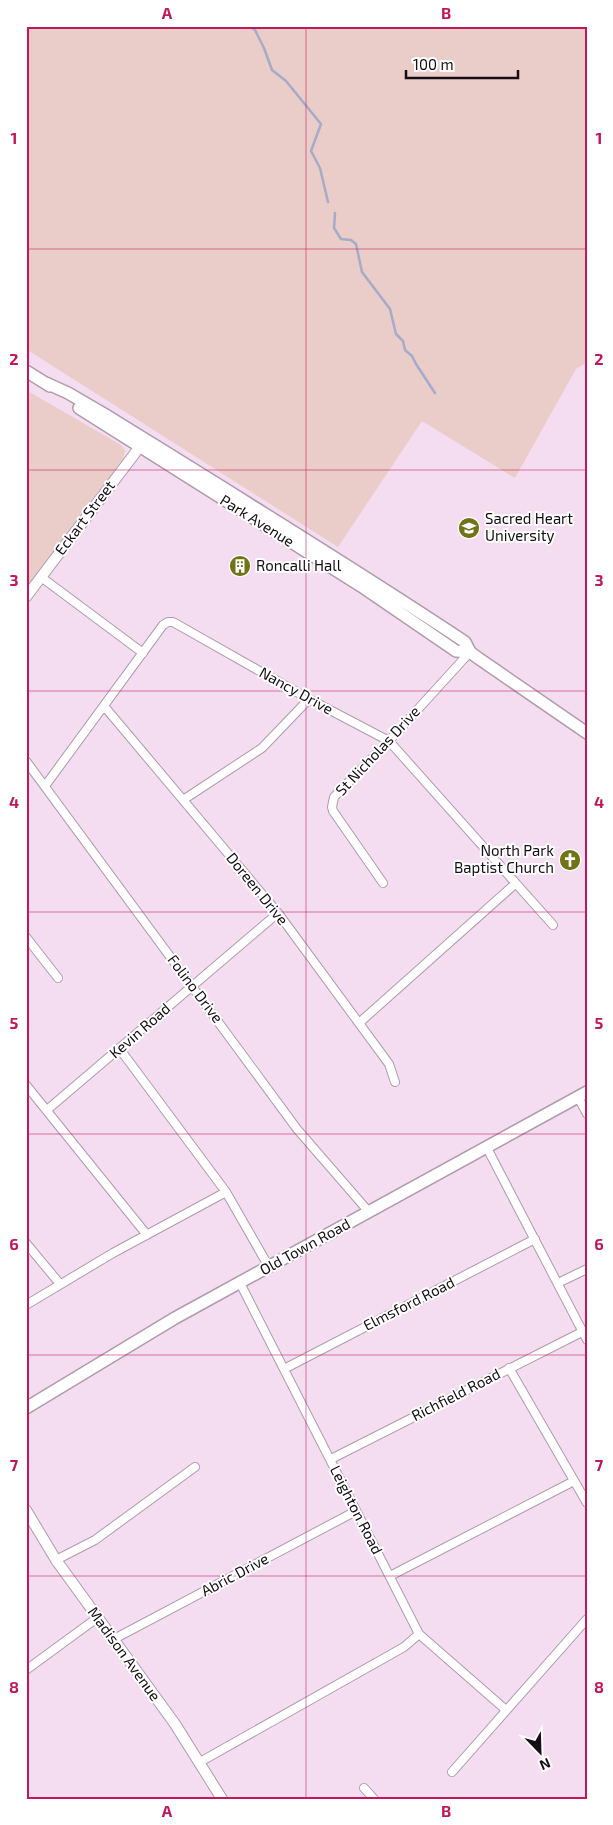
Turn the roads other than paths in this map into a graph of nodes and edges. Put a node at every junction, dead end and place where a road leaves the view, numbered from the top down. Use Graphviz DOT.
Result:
graph roads {
  1 [pos="26,371"];
  2 [pos="142,443"];
  3 [pos="41,577"];
  4 [pos="26,597"];
  5 [pos="470,652"];
  6 [pos="143,653"];
  7 [pos="309,699"];
  8 [pos="104,706"];
  9 [pos="587,733"];
  10 [pos="389,741"];
  11 [pos="26,760"];
  12 [pos="45,786"];
  13 [pos="183,800"];
  14 [pos="383,883"];
  15 [pos="515,884"];
  16 [pos="278,913"];
  17 [pos="553,925"];
  18 [pos="26,938"];
  19 [pos="58,978"];
  20 [pos="192,986"];
  21 [pos="359,1023"];
  22 [pos="120,1048"];
  23 [pos="395,1082"];
  24 [pos="26,1085"];
  25 [pos="582,1094"];
  26 [pos="47,1110"];
  27 [pos="587,1114"];
  28 [pos="487,1148"];
  29 [pos="226,1192"];
  30 [pos="369,1212"];
  31 [pos="146,1235"];
  32 [pos="535,1239"];
  33 [pos="26,1243"];
  34 [pos="269,1267"];
  35 [pos="587,1269"];
  36 [pos="240,1283"];
  37 [pos="558,1283"];
  38 [pos="60,1284"];
  39 [pos="26,1305"];
  40 [pos="582,1332"];
  41 [pos="587,1340"];
  42 [pos="509,1368"];
  43 [pos="284,1369"];
  44 [pos="26,1408"];
  45 [pos="331,1459"];
  46 [pos="195,1466"];
  47 [pos="574,1481"];
  48 [pos="587,1502"];
  49 [pos="26,1510"];
  50 [pos="356,1511"];
  51 [pos="56,1560"];
  52 [pos="390,1576"];
  53 [pos="98,1618"];
  54 [pos="587,1619"];
  55 [pos="419,1634"];
  56 [pos="114,1639"];
  57 [pos="26,1670"];
  58 [pos="506,1710"];
  59 [pos="200,1762"];
  60 [pos="452,1772"];
  61 [pos="364,1788"];
  62 [pos="222,1799"];
  63 [pos="374,1799"];
  1 -- 2 [label="main road, Park Avenue"];
  2 -- 3 [label="street, Eckart Street"];
  2 -- 5 [label="main road, Park Avenue"];
  3 -- 4 [label="street, Eckart Street"];
  3 -- 6 [label="street"];
  5 -- 9 [label="main road, Park Avenue"];
  5 -- 10 [label="street, St Nicholas Drive"];
  6 -- 7 [label="street, Nancy Drive"];
  6 -- 8 [label="street, Nancy Drive"];
  7 -- 10 [label="street, Nancy Drive"];
  7 -- 13 [label="street"];
  8 -- 12 [label="street, Nancy Drive"];
  8 -- 13 [label="street, Doreen Drive"];
  10 -- 14 [label="street, St Nicholas Drive"];
  10 -- 15 [label="street, Nancy Drive"];
  11 -- 12 [label="street, Folino Drive"];
  12 -- 20 [label="street, Folino Drive"];
  13 -- 16 [label="street, Doreen Drive"];
  15 -- 17 [label="street, Nancy Drive"];
  15 -- 21 [label="street"];
  16 -- 20 [label="street, Kevin Road"];
  16 -- 21 [label="street, Doreen Drive"];
  18 -- 19 [label="street"];
  20 -- 22 [label="street, Kevin Road"];
  20 -- 30 [label="street, Folino Drive"];
  21 -- 23 [label="street, Doreen Drive"];
  22 -- 26 [label="street, Kevin Road"];
  22 -- 29 [label="street"];
  24 -- 26 [label="street"];
  25 -- 27 [label="street"];
  25 -- 28 [label="main road, Old Town Road"];
  26 -- 31 [label="street"];
  28 -- 30 [label="main road, Old Town Road"];
  28 -- 32 [label="street"];
  29 -- 31 [label="street"];
  29 -- 34 [label="street"];
  30 -- 34 [label="main road, Old Town Road"];
  31 -- 38 [label="street"];
  32 -- 37 [label="street"];
  32 -- 43 [label="street, Elmsford Road"];
  33 -- 38 [label="street"];
  34 -- 36 [label="main road, Old Town Road"];
  35 -- 37 [label="street"];
  36 -- 43 [label="street, Leighton Road"];
  36 -- 44 [label="main road, Old Town Road"];
  37 -- 40 [label="street"];
  38 -- 39 [label="street"];
  40 -- 41 [label="street"];
  40 -- 42 [label="street, Richfield Road"];
  42 -- 45 [label="street, Richfield Road"];
  42 -- 47 [label="street"];
  43 -- 45 [label="street, Leighton Road"];
  45 -- 50 [label="street, Leighton Road"];
  46 -- 51 [label="street"];
  47 -- 48 [label="street"];
  47 -- 52 [label="street"];
  49 -- 51 [label="street, Madison Avenue"];
  50 -- 52 [label="street, Leighton Road"];
  50 -- 56 [label="street, Abric Drive"];
  51 -- 53 [label="street, Madison Avenue"];
  52 -- 55 [label="street, Leighton Road"];
  53 -- 56 [label="street, Madison Avenue"];
  53 -- 57 [label="street"];
  54 -- 58 [label="street"];
  55 -- 58 [label="street, Leighton Road"];
  55 -- 59 [label="street"];
  56 -- 59 [label="street, Madison Avenue"];
  58 -- 60 [label="street"];
  59 -- 62 [label="street, Madison Avenue"];
  61 -- 63 [label="street"];
}
